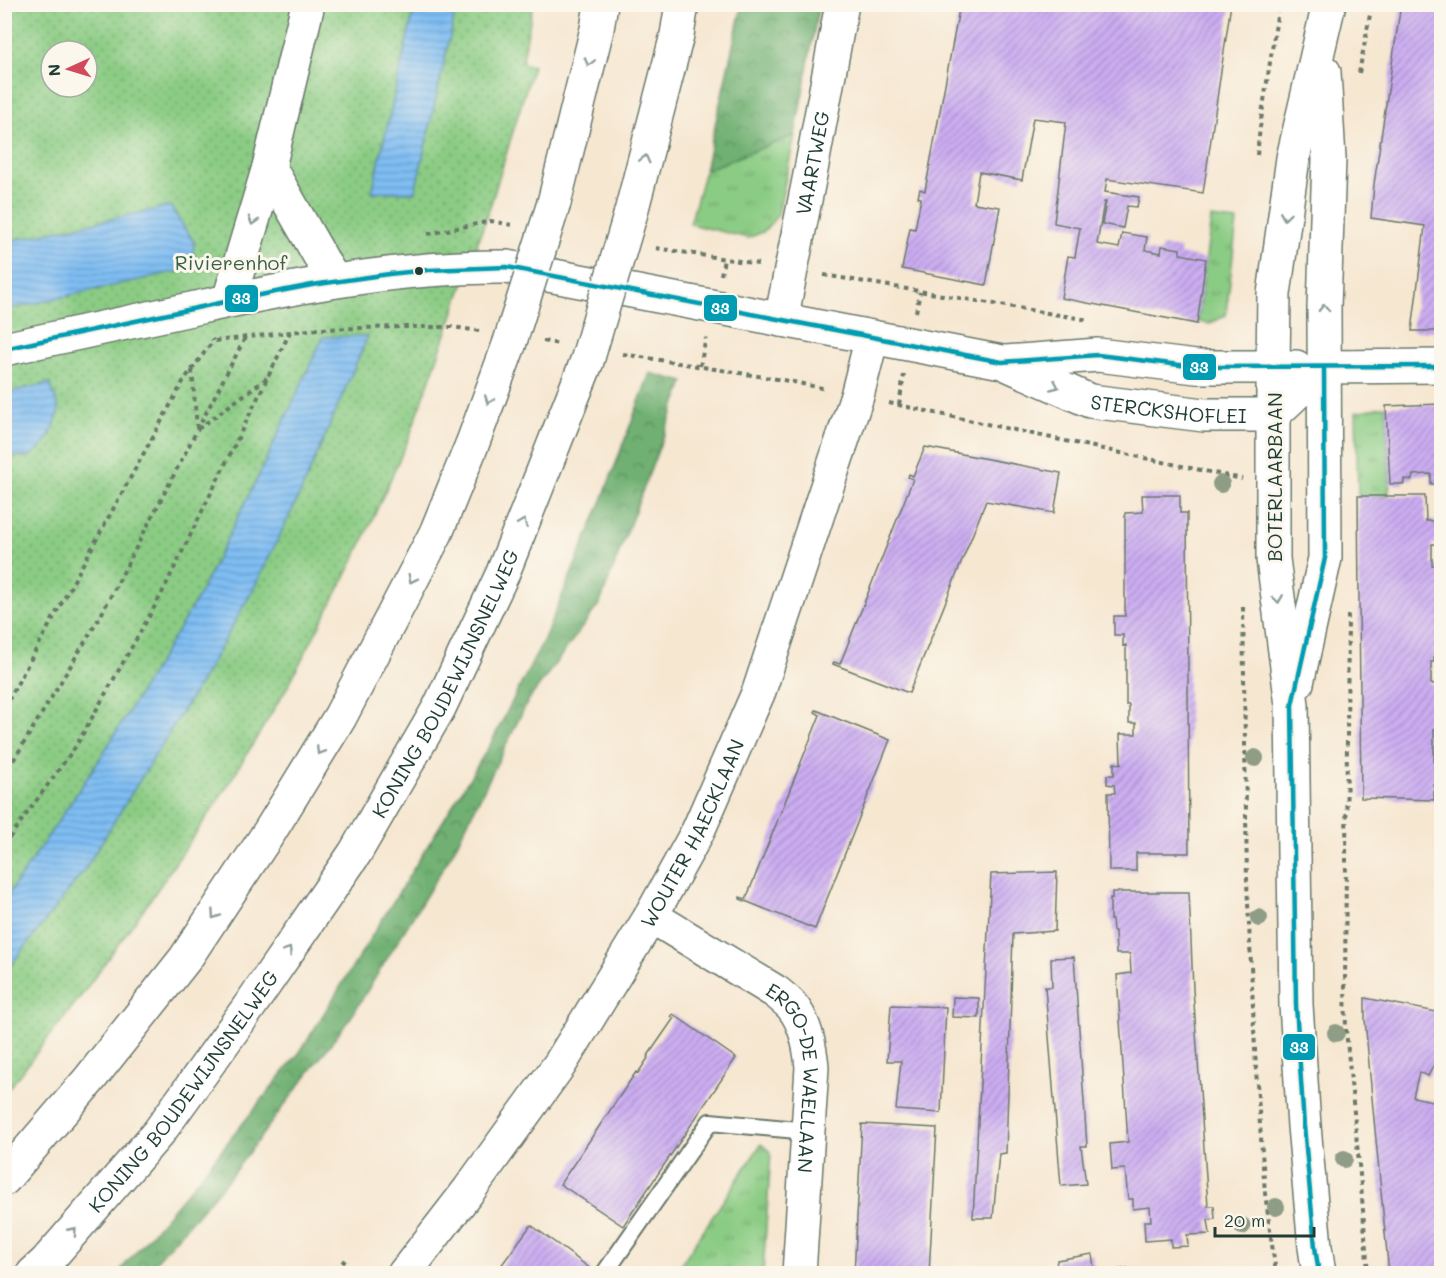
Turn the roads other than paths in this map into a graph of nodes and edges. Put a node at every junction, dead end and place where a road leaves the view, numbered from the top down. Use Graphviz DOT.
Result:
graph roads {
  1 [pos="308,4"];
  2 [pos="601,4"];
  3 [pos="682,4"];
  4 [pos="842,4"];
  5 [pos="1329,4"];
  6 [pos="1322,37"];
  7 [pos="269,167"];
  8 [pos="334,281"];
  9 [pos="218,303"];
  10 [pos="781,320"];
  11 [pos="872,337"];
  12 [pos="4,349"];
  13 [pos="1002,362"];
  14 [pos="1442,366"];
  15 [pos="1273,367"];
  16 [pos="1324,367"];
  17 [pos="1273,415"];
  18 [pos="1292,705"];
  19 [pos="651,916"];
  20 [pos="808,1131"];
  21 [pos="4,1179"];
  22 [pos="33,1274"];
  23 [pos="404,1274"];
  24 [pos="604,1274"];
  25 [pos="799,1274"];
  26 [pos="1319,1274"];
  1 -- 7 [label="main road"];
  2 -- 21 [label="main road, one-way, bridge"];
  22 -- 3 [label="main road, KONING BOUDEWIJNSNELWEG, one-way, bridge"];
  4 -- 10 [label="main road, VAARTWEG"];
  5 -- 6 [label="main road, BOTERLAARBAAN"];
  6 -- 15 [label="main road, BOTERLAARBAAN, one-way"];
  16 -- 6 [label="main road, BOTERLAARBAAN, one-way"];
  7 -- 8 [label="main road"];
  7 -- 9 [label="main road, one-way"];
  8 -- 9 [label="main road, STERCKSHOFLEI"];
  8 -- 10 [label="main road, STERCKSHOFLEI"];
  9 -- 12 [label="main road, STERCKSHOFLEI"];
  10 -- 11 [label="main road, STERCKSHOFLEI"];
  11 -- 13 [label="main road, STERCKSHOFLEI"];
  11 -- 19 [label="main road, WOUTER HAECKLAAN"];
  13 -- 15 [label="main road, STERCKSHOFLEI"];
  13 -- 17 [label="main road, STERCKSHOFLEI, one-way"];
  14 -- 16 [label="main road, STERCKSHOFLEI"];
  15 -- 16 [label="main road, STERCKSHOFLEI"];
  15 -- 17 [label="main road, BOTERLAARBAAN"];
  16 -- 17 [label="main road, STERCKSHOFLEI"];
  16 -- 18 [label="main road, BOTERLAARBAAN"];
  17 -- 18 [label="main road, BOTERLAARBAAN, one-way"];
  18 -- 26 [label="main road, BOTERLAARBAAN"];
  19 -- 20 [label="main road, ERGO-DE WAELLAAN"];
  19 -- 23 [label="main road, WOUTER HAECKLAAN"];
  20 -- 24 [label="lane"];
  20 -- 25 [label="main road, ERGO-DE WAELLAAN"];
}
